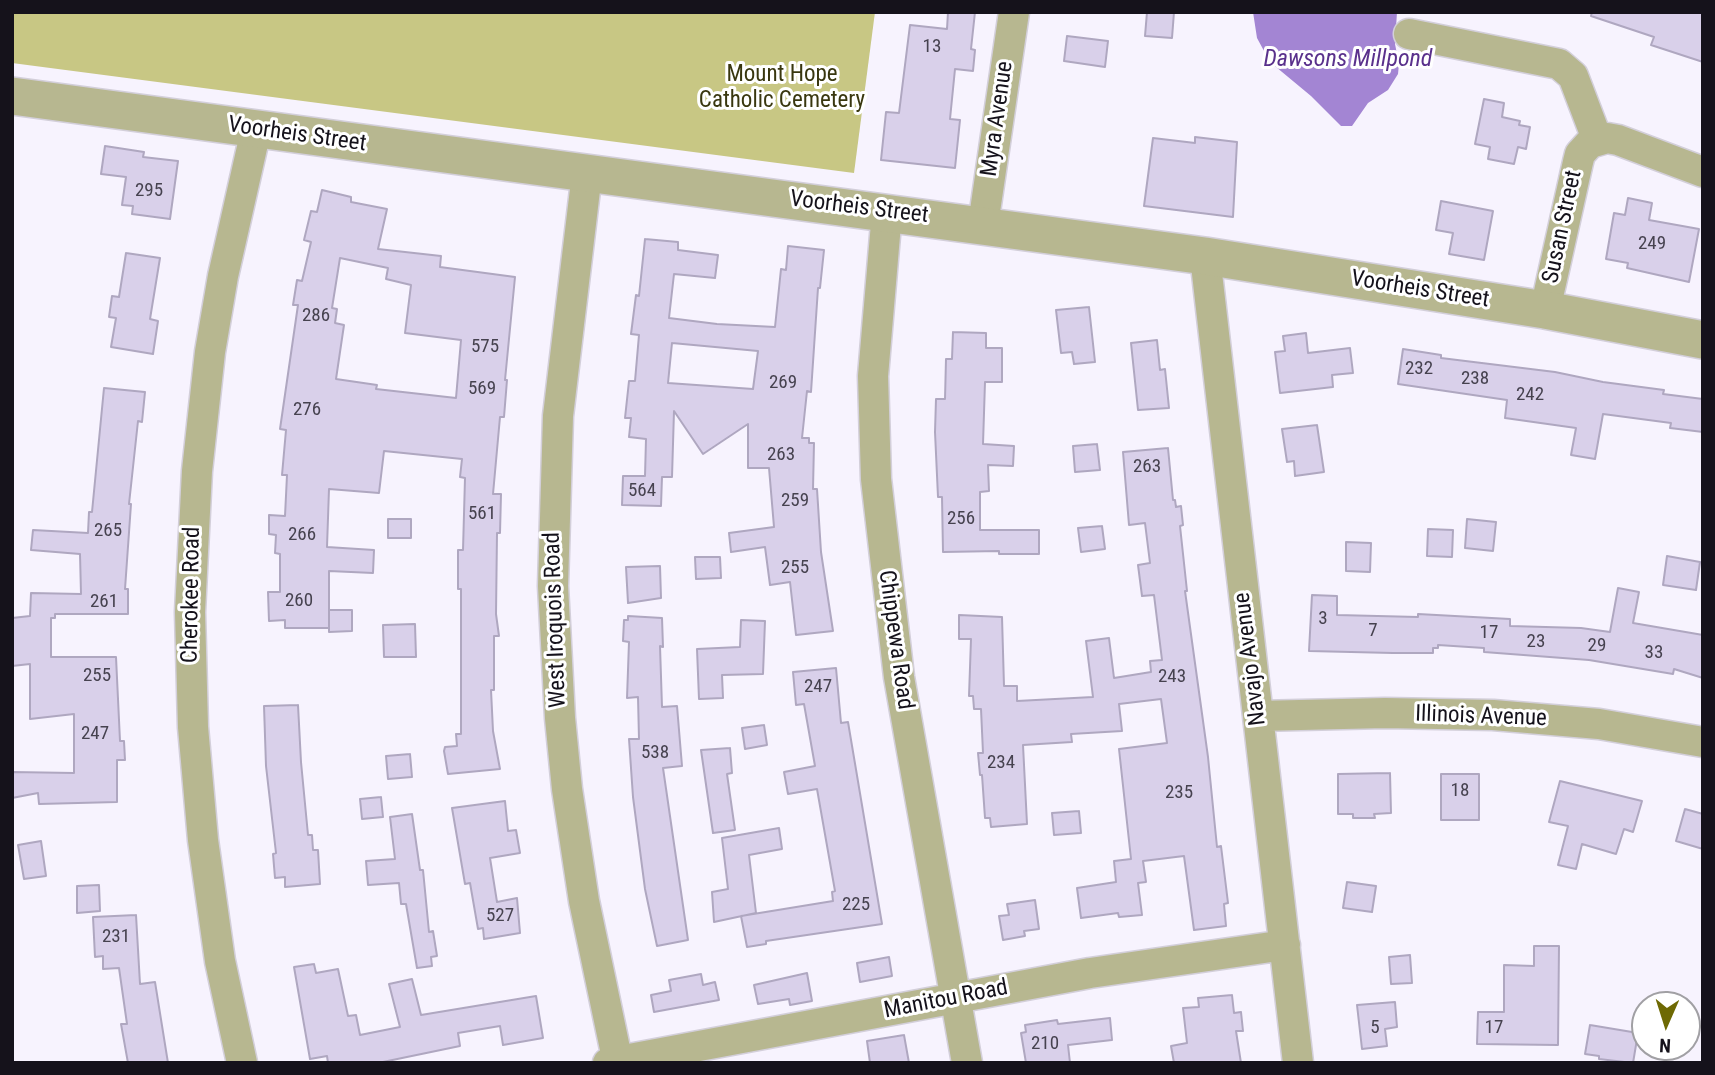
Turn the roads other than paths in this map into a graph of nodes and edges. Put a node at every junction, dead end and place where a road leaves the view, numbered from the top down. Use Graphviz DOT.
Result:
graph roads {
  1 [pos="1014,12"];
  2 [pos="1409,34"];
  3 [pos="12,96"];
  4 [pos="257,130"];
  5 [pos="1597,139"];
  6 [pos="1703,172"];
  7 [pos="587,173"];
  8 [pos="887,212"];
  9 [pos="983,225"];
  10 [pos="1205,256"];
  11 [pos="1545,310"];
  12 [pos="1703,340"];
  13 [pos="1258,716"];
  14 [pos="1703,742"];
  15 [pos="1285,945"];
  16 [pos="955,998"];
  17 [pos="614,1062"];
  18 [pos="242,1063"];
  19 [pos="967,1063"];
  20 [pos="1298,1063"];
  1 -- 9 [label="street, Myra Avenue"];
  2 -- 5 [label="street"];
  3 -- 4 [label="street, Voorheis Street"];
  4 -- 7 [label="street, Voorheis Street"];
  4 -- 18 [label="street, Cherokee Road"];
  5 -- 6 [label="street"];
  5 -- 11 [label="street, Susan Street"];
  7 -- 8 [label="street, Voorheis Street"];
  7 -- 17 [label="street, West Iroquois Road"];
  8 -- 9 [label="street, Voorheis Street"];
  8 -- 16 [label="street, Chippewa Road"];
  9 -- 10 [label="street, Voorheis Street"];
  10 -- 11 [label="street, Voorheis Street"];
  10 -- 13 [label="street, Navajo Avenue"];
  11 -- 12 [label="street, Voorheis Street"];
  13 -- 14 [label="street, Illinois Avenue"];
  13 -- 15 [label="street, Navajo Avenue"];
  15 -- 16 [label="street, Manitou Road"];
  15 -- 20 [label="street, Navajo Avenue"];
  16 -- 17 [label="street, Manitou Road"];
  16 -- 19 [label="street, Chippewa Road"];
}
